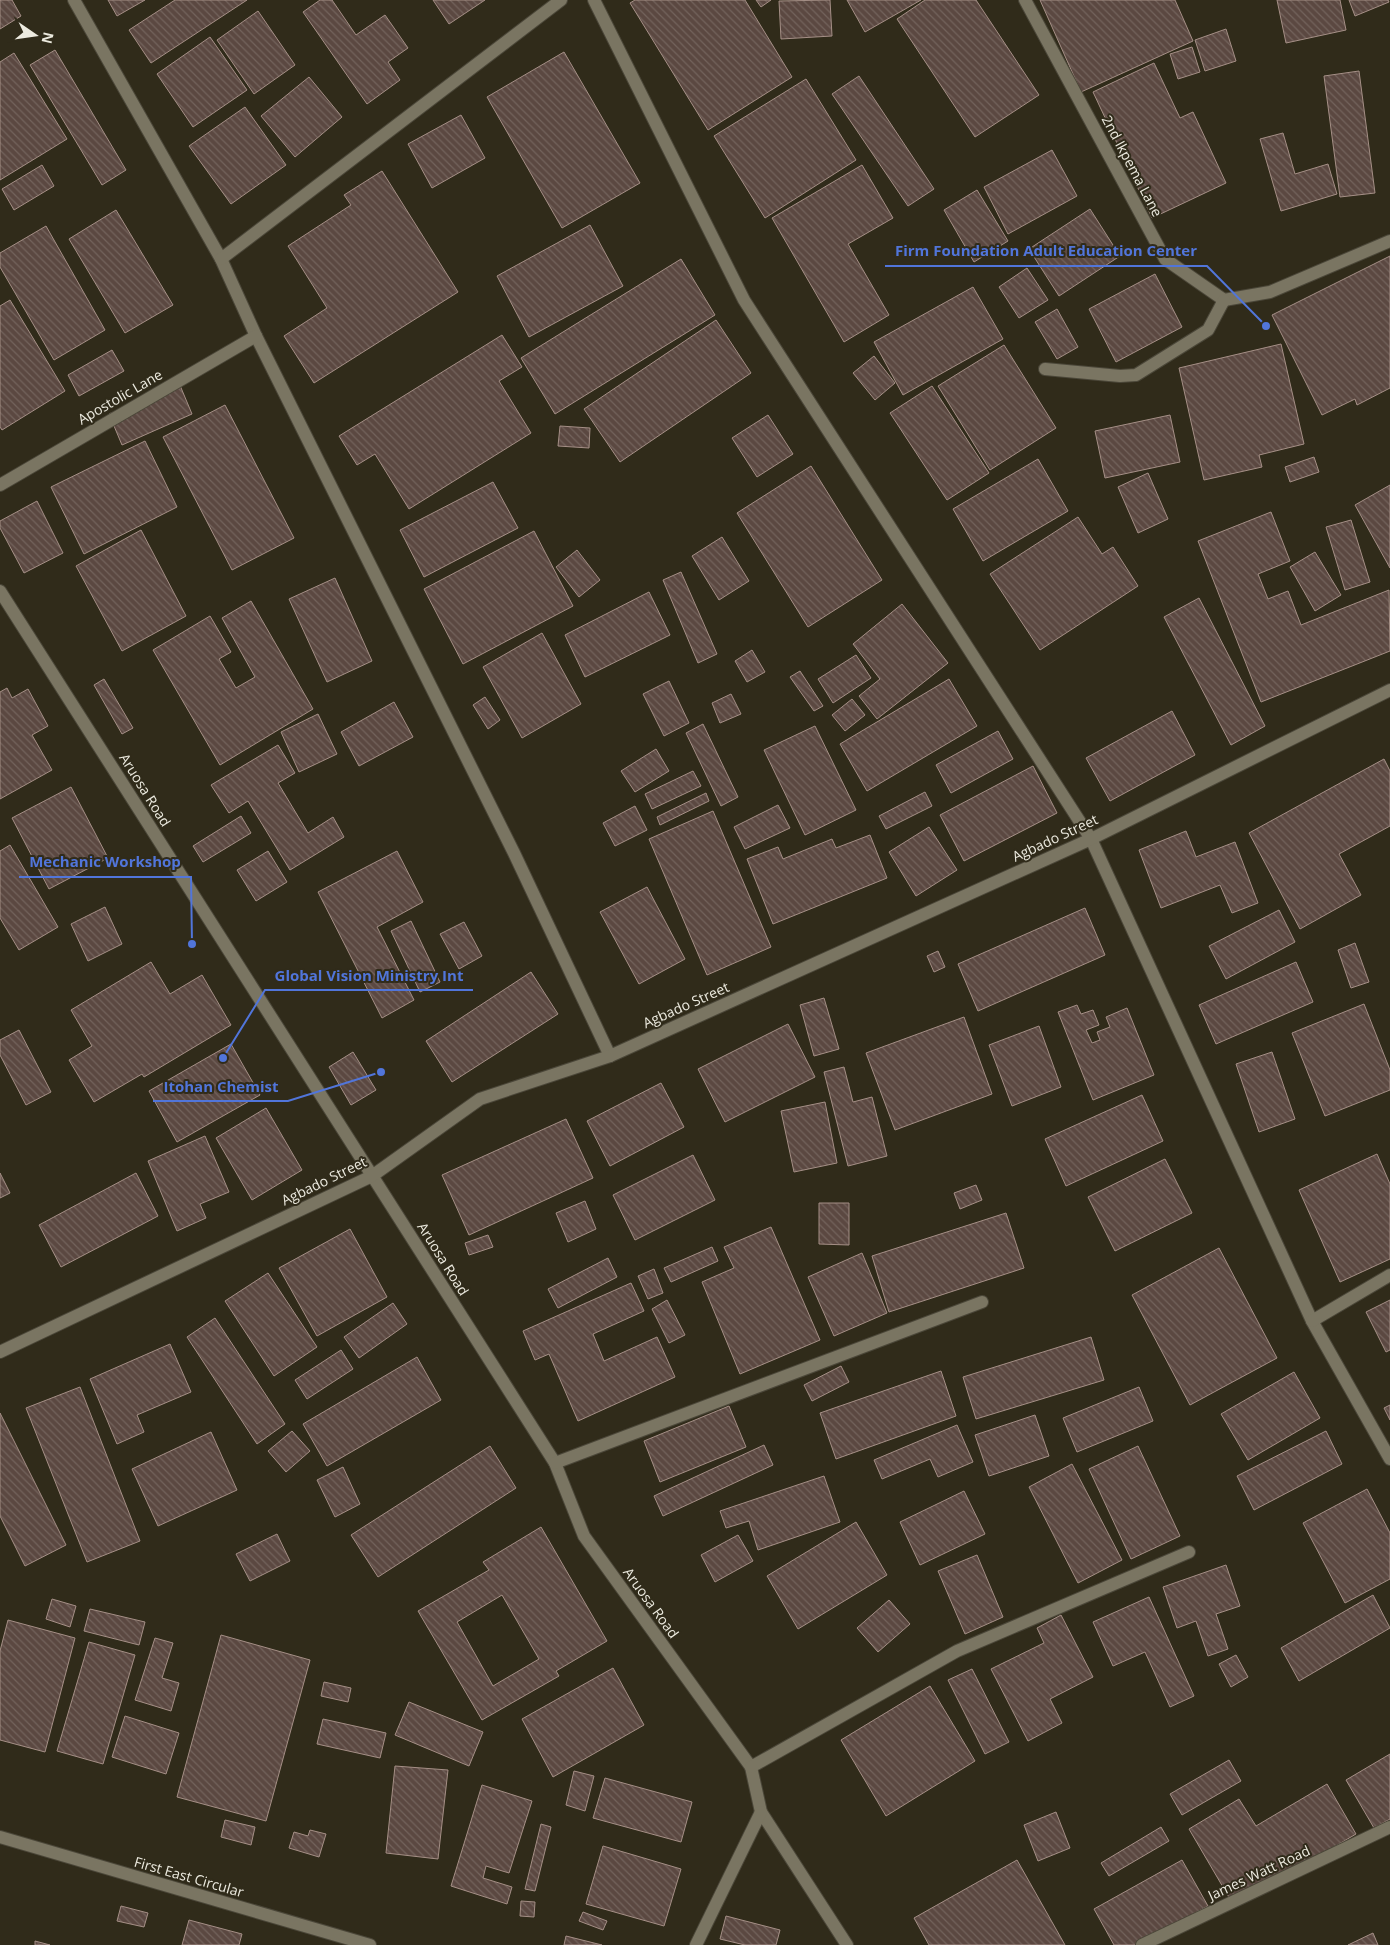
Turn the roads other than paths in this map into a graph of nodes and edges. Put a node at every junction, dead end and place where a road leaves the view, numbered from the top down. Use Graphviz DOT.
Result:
graph roads {
  1 [pos="74,0"];
  2 [pos="561,0"];
  3 [pos="594,0"];
  4 [pos="1025,0"];
  5 [pos="1390,241"];
  6 [pos="221,259"];
  7 [pos="1224,300"];
  8 [pos="256,336"];
  9 [pos="1046,369"];
  10 [pos="0,485"];
  11 [pos="0,591"];
  12 [pos="1390,690"];
  13 [pos="1091,839"];
  14 [pos="610,1056"];
  15 [pos="372,1176"];
  16 [pos="1390,1275"];
  17 [pos="982,1302"];
  18 [pos="1312,1321"];
  19 [pos="0,1352"];
  20 [pos="1390,1459"];
  21 [pos="555,1463"];
  22 [pos="1189,1552"];
  23 [pos="751,1767"];
  24 [pos="761,1812"];
  25 [pos="1390,1827"];
  26 [pos="0,1837"];
  27 [pos="370,1945"];
  28 [pos="696,1945"];
  29 [pos="847,1945"];
  30 [pos="1142,1945"];
  1 -- 6 [label="street"];
  2 -- 6 [label="street"];
  3 -- 13 [label="street"];
  4 -- 7 [label="street, 2nd Ikpema Lane"];
  5 -- 7 [label="street"];
  6 -- 8 [label="street"];
  7 -- 9 [label="street"];
  8 -- 10 [label="street, Apostolic Lane"];
  8 -- 14 [label="street"];
  11 -- 15 [label="street, Aruosa Road"];
  12 -- 13 [label="street, Agbado Street"];
  13 -- 14 [label="street, Agbado Street"];
  13 -- 18 [label="street"];
  14 -- 15 [label="street, Agbado Street"];
  15 -- 19 [label="street, Agbado Street"];
  15 -- 21 [label="street, Aruosa Road"];
  16 -- 18 [label="street"];
  17 -- 21 [label="street"];
  18 -- 20 [label="street"];
  21 -- 23 [label="street, Aruosa Road"];
  22 -- 23 [label="street"];
  23 -- 24 [label="street, Aruosa Road"];
  24 -- 28 [label="street"];
  24 -- 29 [label="street, Aruosa Road"];
  25 -- 30 [label="street, James Watt Road"];
  26 -- 27 [label="street, First East Circular"];
}
